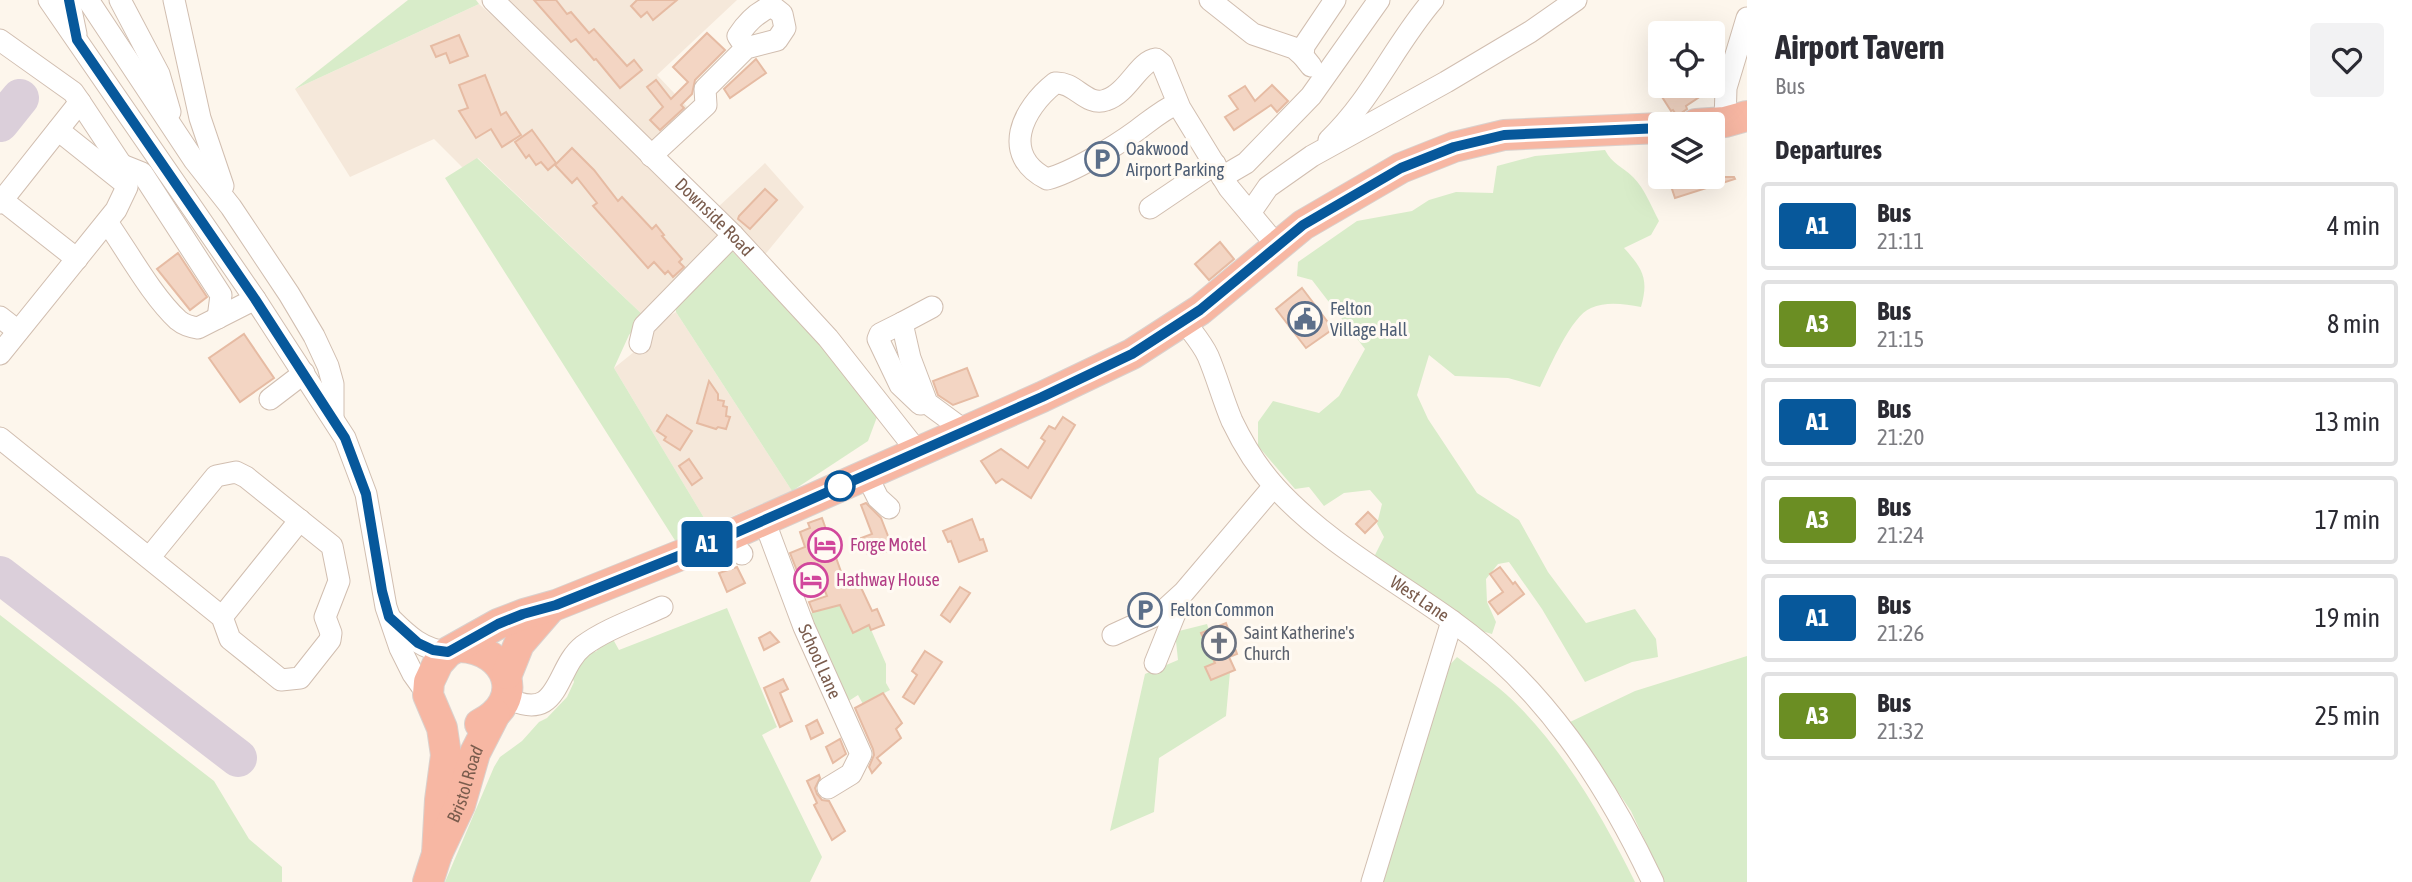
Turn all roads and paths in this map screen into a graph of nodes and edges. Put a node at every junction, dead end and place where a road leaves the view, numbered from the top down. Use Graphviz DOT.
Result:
graph roads {
  1 [pos="48,0"];
  2 [pos="69,0"];
  3 [pos="88,0"];
  4 [pos="174,0"];
  5 [pos="493,0"];
  6 [pos="1210,0"];
  7 [pos="1335,0"];
  8 [pos="1379,0"];
  9 [pos="1433,0"];
  10 [pos="1576,0"];
  11 [pos="122,1"];
  12 [pos="1747,18"];
  13 [pos="77,40"];
  14 [pos="1,44"];
  15 [pos="746,48"];
  16 [pos="1303,56"];
  17 [pos="1319,85"];
  18 [pos="80,102"];
  19 [pos="1178,103"];
  20 [pos="1723,112"];
  21 [pos="1648,129"];
  22 [pos="58,130"];
  23 [pos="175,131"];
  24 [pos="651,156"];
  25 [pos="1312,156"];
  26 [pos="1218,171"];
  27 [pos="125,175"];
  28 [pos="1,202"];
  29 [pos="232,207"];
  30 [pos="1150,208"];
  31 [pos="1250,213"];
  32 [pos="107,222"];
  33 [pos="733,235"];
  34 [pos="1277,246"];
  35 [pos="77,259"];
  36 [pos="255,299"];
  37 [pos="932,307"];
  38 [pos="0,317"];
  39 [pos="218,318"];
  40 [pos="1184,321"];
  41 [pos="18,331"];
  42 [pos="314,336"];
  43 [pos="640,343"];
  44 [pos="0,354"];
  45 [pos="291,354"];
  46 [pos="304,373"];
  47 [pos="270,399"];
  48 [pos="333,418"];
  49 [pos="965,430"];
  50 [pos="0,438"];
  51 [pos="917,451"];
  52 [pos="866,474"];
  53 [pos="1274,486"];
  54 [pos="889,508"];
  55 [pos="300,520"];
  56 [pos="764,520"];
  57 [pos="149,558"];
  58 [pos="1184,592"];
  59 [pos="551,607"];
  60 [pos="662,607"];
  61 [pos="222,617"];
  62 [pos="389,617"];
  63 [pos="1452,621"];
  64 [pos="1113,635"];
  65 [pos="454,650"];
  66 [pos="1155,663"];
  67 [pos="502,695"];
  68 [pos="432,705"];
  69 [pos="828,788"];
  70 [pos="437,853"];
  71 [pos="428,882"];
  72 [pos="1372,882"];
  73 [pos="1653,882"];
  1 -- 13 [label="street"];
  2 -- 13 [label="street"];
  3 -- 23 [label="street"];
  4 -- 29 [label="street"];
  5 -- 24 [label="street, Downside Road"];
  6 -- 16 [label="street"];
  7 -- 16 [label="street"];
  8 -- 17 [label="street"];
  9 -- 25 [label="street"];
  10 -- 25 [label="street"];
  11 -- 23 [label="street"];
  12 -- 20 [label="street"];
  13 -- 36 [label="street"];
  14 -- 18 [label="street"];
  15 -- 24 [label="street"];
  16 -- 17 [label="street"];
  17 -- 26 [label="street"];
  18 -- 22 [label="street"];
  18 -- 27 [label="street"];
  19 -- 19 [label="street"];
  19 -- 26 [label="street"];
  21 -- 34 [label="highway, Bristol Road"];
  22 -- 27 [label="street"];
  22 -- 28 [label="street"];
  23 -- 29 [label="street"];
  24 -- 33 [label="street, Downside Road"];
  25 -- 31 [label="street"];
  26 -- 30 [label="street"];
  26 -- 31 [label="street"];
  27 -- 32 [label="street"];
  27 -- 39 [label="street"];
  28 -- 35 [label="street"];
  29 -- 42 [label="street"];
  31 -- 34 [label="street"];
  32 -- 35 [label="street"];
  32 -- 39 [label="street"];
  33 -- 43 [label="street"];
  33 -- 51 [label="street, Downside Road"];
  34 -- 40 [label="highway, Bristol Road"];
  35 -- 41 [label="street"];
  36 -- 39 [label="street"];
  36 -- 45 [label="street"];
  37 -- 49 [label="street"];
  38 -- 41 [label="street"];
  40 -- 49 [label="highway, Bristol Road"];
  40 -- 53 [label="street, West Lane"];
  41 -- 44 [label="street"];
  42 -- 45 [label="street"];
  42 -- 48 [label="street"];
  45 -- 46 [label="street"];
  46 -- 47 [label="street"];
  46 -- 48 [label="street"];
  48 -- 62 [label="street"];
  49 -- 51 [label="highway, Bristol Road"];
  50 -- 57 [label="street"];
  51 -- 52 [label="highway, Bristol Road"];
  52 -- 54 [label="street"];
  52 -- 56 [label="highway, Bristol Road"];
  53 -- 58 [label="street"];
  53 -- 63 [label="street, West Lane"];
  55 -- 57 [label="street"];
  55 -- 61 [label="street"];
  55 -- 61 [label="street"];
  56 -- 59 [label="highway, Bristol Road"];
  56 -- 69 [label="street, School Lane"];
  57 -- 61 [label="street"];
  58 -- 64 [label="street"];
  58 -- 66 [label="street"];
  59 -- 65 [label="highway, Bristol Road"];
  59 -- 67 [label="highway, Bristol Road"];
  60 -- 67 [label="street"];
  62 -- 65 [label="street"];
  62 -- 68 [label="street"];
  63 -- 72 [label="street"];
  63 -- 73 [label="street, West Lane"];
  65 -- 67 [label="highway"];
  65 -- 68 [label="highway"];
  67 -- 68 [label="highway"];
  67 -- 70 [label="highway, Bristol Road"];
  68 -- 70 [label="highway, Bristol Road"];
  70 -- 71 [label="highway, Bristol Road"];
}
